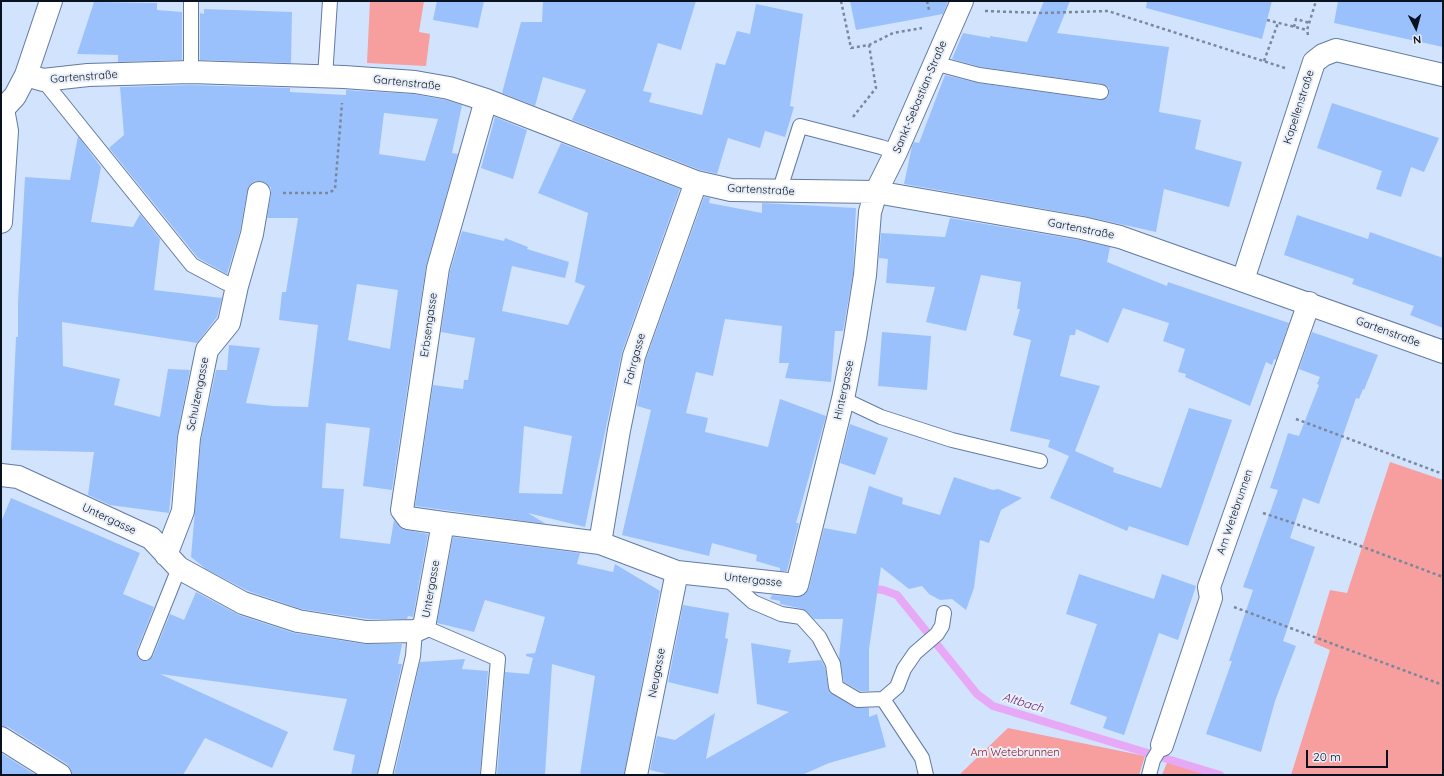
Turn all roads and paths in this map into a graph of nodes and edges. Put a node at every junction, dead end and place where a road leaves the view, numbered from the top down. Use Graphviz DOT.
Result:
graph roads {
  1 [pos="51,1"];
  2 [pos="191,1"];
  3 [pos="330,1"];
  4 [pos="841,1"];
  5 [pos="1316,1"];
  6 [pos="960,5"];
  7 [pos="1267,20"];
  8 [pos="1278,22"];
  9 [pos="1310,23"];
  10 [pos="1294,27"];
  11 [pos="1307,30"];
  12 [pos="947,32"];
  13 [pos="869,45"];
  14 [pos="1323,55"];
  15 [pos="1264,61"];
  16 [pos="934,63"];
  17 [pos="191,72"];
  18 [pos="1309,75"];
  19 [pos="1443,75"];
  20 [pos="34,77"];
  21 [pos="334,77"];
  22 [pos="1101,92"];
  23 [pos="486,100"];
  24 [pos="2,108"];
  25 [pos="852,118"];
  26 [pos="896,152"];
  27 [pos="696,182"];
  28 [pos="779,192"];
  29 [pos="876,192"];
  30 [pos="259,193"];
  31 [pos="1,222"];
  32 [pos="1243,280"];
  33 [pos="238,286"];
  34 [pos="1309,303"];
  35 [pos="1443,352"];
  36 [pos="843,399"];
  37 [pos="1271,410"];
  38 [pos="1040,461"];
  39 [pos="1443,474"];
  40 [pos="1,475"];
  41 [pos="1238,504"];
  42 [pos="443,523"];
  43 [pos="600,543"];
  44 [pos="173,561"];
  45 [pos="677,572"];
  46 [pos="1443,577"];
  47 [pos="725,578"];
  48 [pos="797,585"];
  49 [pos="1211,598"];
  50 [pos="944,613"];
  51 [pos="419,629"];
  52 [pos="144,653"];
  53 [pos="1443,685"];
  54 [pos="883,699"];
  55 [pos="1,738"];
  56 [pos="1158,753"];
  57 [pos="60,775"];
  58 [pos="385,775"];
  59 [pos="488,775"];
  60 [pos="636,775"];
  61 [pos="926,775"];
  62 [pos="1149,775"];
  1 -- 20 [label="street"];
  2 -- 17 [label="lane"];
  3 -- 21 [label="lane"];
  4 -- 13 [label="path"];
  5 -- 9 [label="path"];
  6 -- 12 [label="street, Sankt-Sebastian-Straße"];
  6 -- 15 [label="path"];
  7 -- 8 [label="path"];
  8 -- 10 [label="path"];
  8 -- 15 [label="path"];
  9 -- 10 [label="path"];
  9 -- 11 [label="path"];
  10 -- 11 [label="path"];
  11 -- 14 [label="path"];
  12 -- 13 [label="path"];
  12 -- 16 [label="street, Sankt-Sebastian-Straße"];
  13 -- 25 [label="path"];
  14 -- 18 [label="street, Kapellenstraße"];
  14 -- 19 [label="street"];
  15 -- 18 [label="path"];
  16 -- 22 [label="lane"];
  16 -- 26 [label="street, Sankt-Sebastian-Straße"];
  17 -- 20 [label="street, Gartenstraße"];
  17 -- 21 [label="street, Gartenstraße"];
  18 -- 32 [label="street, Kapellenstraße"];
  20 -- 24 [label="street"];
  20 -- 33 [label="lane"];
  21 -- 23 [label="street, Gartenstraße"];
  21 -- 30 [label="path"];
  23 -- 27 [label="street, Gartenstraße"];
  23 -- 42 [label="street, Erbsengasse"];
  24 -- 31 [label="street"];
  26 -- 28 [label="lane"];
  26 -- 29 [label="street, Sankt-Sebastian-Straße"];
  27 -- 28 [label="street, Gartenstraße"];
  27 -- 43 [label="street, Fahrgasse"];
  28 -- 29 [label="street, Gartenstraße"];
  29 -- 32 [label="street, Gartenstraße"];
  29 -- 36 [label="street, Hintergasse"];
  30 -- 33 [label="street, Schulzengasse"];
  32 -- 34 [label="street, Gartenstraße"];
  33 -- 44 [label="street, Schulzengasse"];
  34 -- 35 [label="street, Gartenstraße"];
  34 -- 37 [label="street, Am Wetebrunnen"];
  36 -- 38 [label="lane"];
  36 -- 48 [label="street, Hintergasse"];
  37 -- 39 [label="path"];
  37 -- 41 [label="street, Am Wetebrunnen"];
  40 -- 44 [label="street, Untergasse"];
  41 -- 46 [label="path"];
  41 -- 49 [label="street, Am Wetebrunnen"];
  42 -- 43 [label="street, Untergasse"];
  42 -- 51 [label="street, Untergasse"];
  43 -- 45 [label="street, Untergasse"];
  44 -- 51 [label="street, Untergasse"];
  44 -- 52 [label="lane"];
  45 -- 47 [label="street, Untergasse"];
  45 -- 60 [label="street, Neugasse"];
  47 -- 48 [label="street, Untergasse"];
  47 -- 54 [label="lane"];
  49 -- 53 [label="path"];
  49 -- 56 [label="street, Am Wetebrunnen"];
  50 -- 54 [label="lane"];
  51 -- 58 [label="lane"];
  51 -- 59 [label="lane"];
  54 -- 61 [label="lane"];
  55 -- 57 [label="street"];
  56 -- 62 [label="lane"];
}
